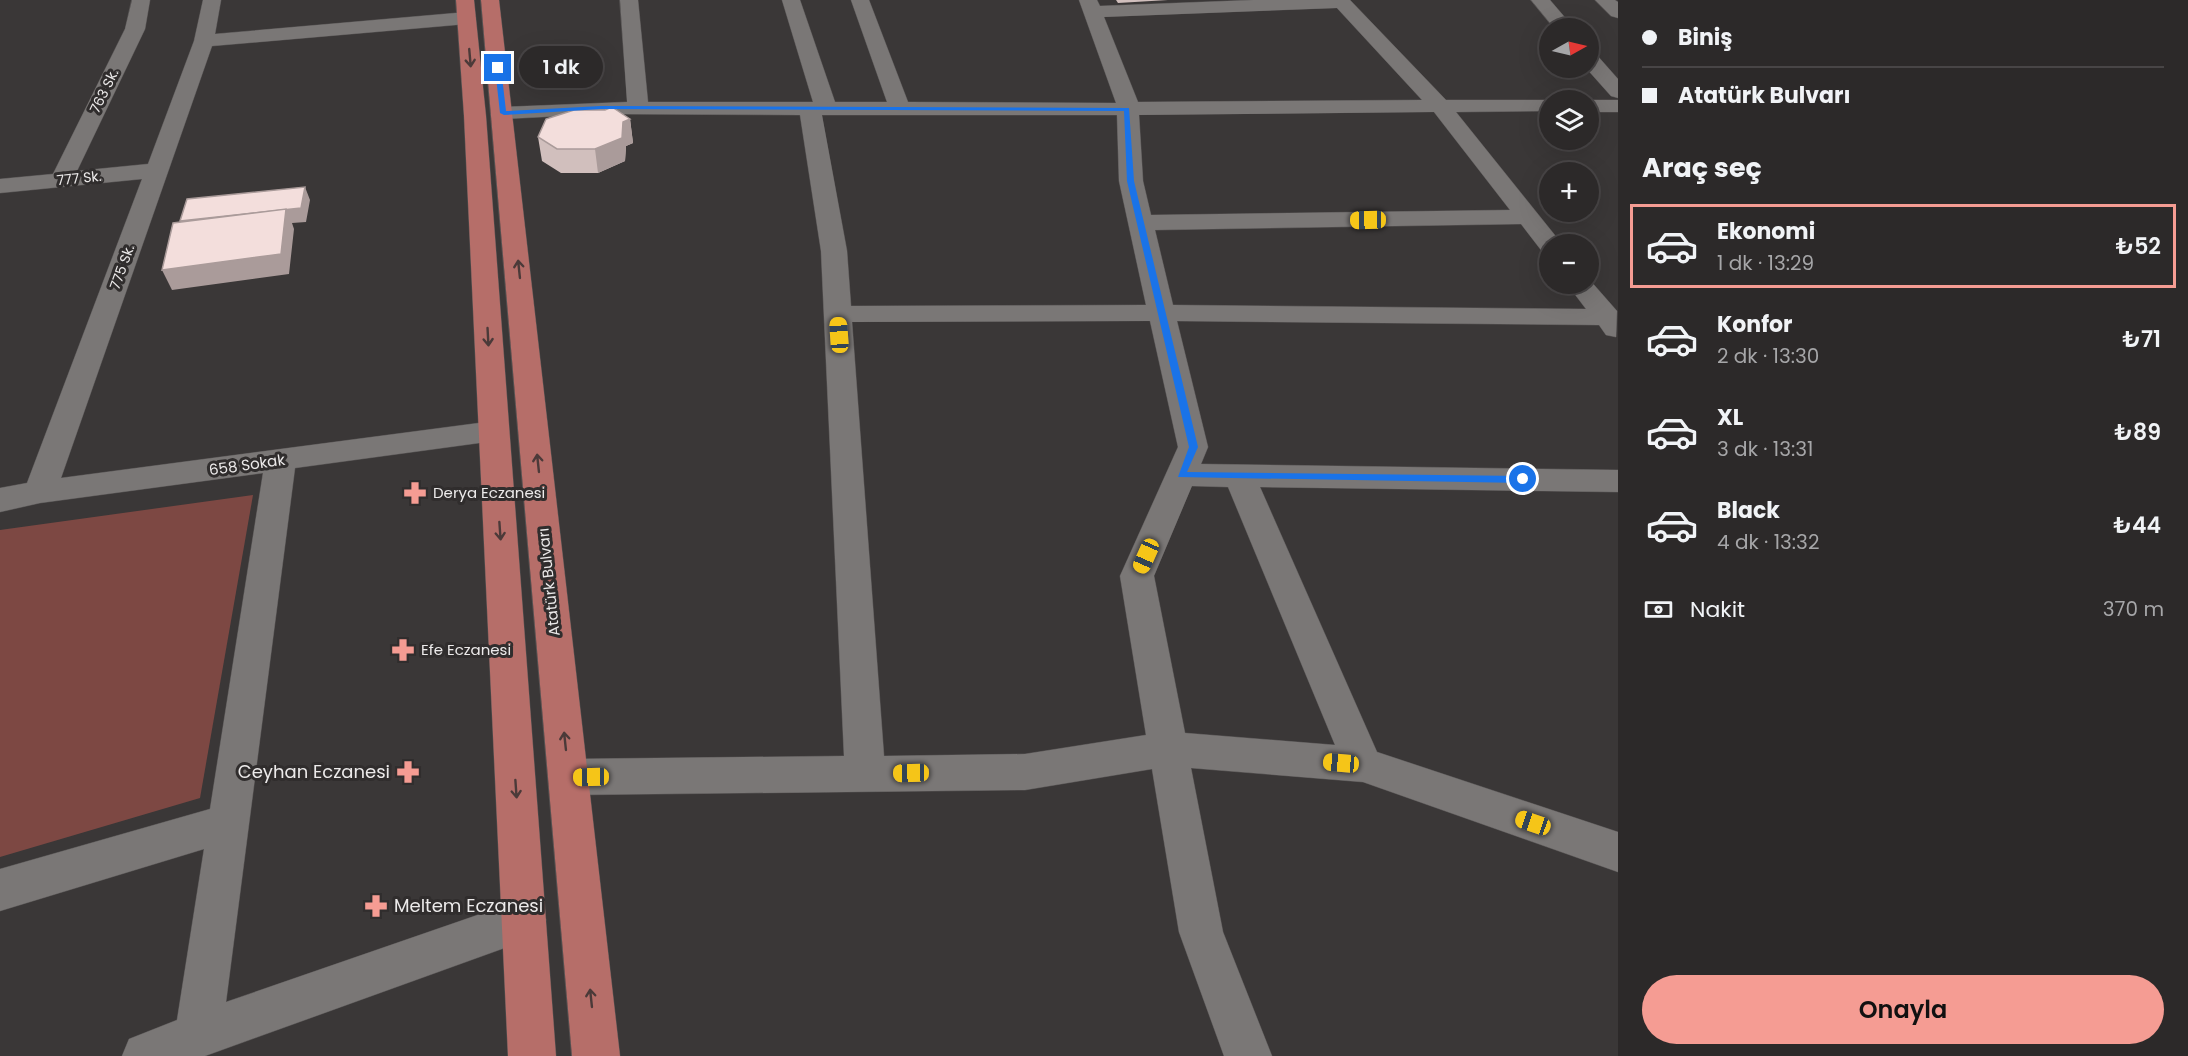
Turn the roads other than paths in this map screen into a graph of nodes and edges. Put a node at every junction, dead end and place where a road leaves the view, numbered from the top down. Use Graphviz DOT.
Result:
graph roads {
  1 [pos="141,0"];
  2 [pos="212,0"];
  3 [pos="629,0"];
  4 [pos="791,0"];
  5 [pos="860,0"];
  6 [pos="1540,0"];
  7 [pos="1604,0"];
  8 [pos="1341,1"];
  9 [pos="474,6"];
  10 [pos="1090,6"];
  11 [pos="1618,12"];
  12 [pos="1555,18"];
  13 [pos="204,41"];
  14 [pos="1599,70"];
  15 [pos="1618,92"];
  16 [pos="1438,104"];
  17 [pos="1539,105"];
  18 [pos="1599,106"];
  19 [pos="1618,106"];
  20 [pos="638,108"];
  21 [pos="818,108"];
  22 [pos="900,108"];
  23 [pos="1127,109"];
  24 [pos="504,113"];
  25 [pos="158,170"];
  26 [pos="61,180"];
  27 [pos="0,186"];
  28 [pos="1527,217"];
  29 [pos="1140,223"];
  30 [pos="1541,234"];
  31 [pos="1588,294"];
  32 [pos="1162,313"];
  33 [pos="837,314"];
  34 [pos="1613,324"];
  35 [pos="494,431"];
  36 [pos="281,460"];
  37 [pos="1181,475"];
  38 [pos="1239,476"];
  39 [pos="1618,481"];
  40 [pos="40,492"];
  41 [pos="0,500"];
  42 [pos="1168,749"];
  43 [pos="1363,765"];
  44 [pos="865,774"];
  45 [pos="569,777"];
  46 [pos="228,823"];
  47 [pos="1618,852"];
  48 [pos="0,890"];
  49 [pos="524,920"];
  50 [pos="198,1035"];
  51 [pos="146,1056"];
  52 [pos="532,1056"];
  53 [pos="596,1056"];
  54 [pos="1248,1056"];
  1 -- 26 [label="street, 763 Sk."];
  2 -- 13 [label="street, 775 Sk."];
  3 -- 20 [label="street"];
  4 -- 21 [label="street"];
  5 -- 22 [label="street"];
  6 -- 12 [label="street"];
  7 -- 11 [label="street"];
  8 -- 10 [label="street"];
  8 -- 16 [label="street"];
  9 -- 13 [label="street"];
  9 -- 24 [label="main road, Atatürk Bulvarı"];
  9 -- 35 [label="main road, one-way"];
  10 -- 23 [label="street"];
  13 -- 25 [label="street, 775 Sk."];
  14 -- 15 [label="street"];
  16 -- 17 [label="street"];
  16 -- 23 [label="street"];
  16 -- 28 [label="street"];
  18 -- 19 [label="street"];
  20 -- 21 [label="street"];
  20 -- 24 [label="street"];
  21 -- 22 [label="street"];
  21 -- 33 [label="street"];
  22 -- 23 [label="street"];
  23 -- 29 [label="street"];
  45 -- 24 [label="main road, Atatürk Bulvarı, one-way"];
  25 -- 26 [label="street, 777 Sk."];
  25 -- 40 [label="street, 775 Sk."];
  26 -- 27 [label="street, 777 Sk."];
  28 -- 29 [label="street"];
  28 -- 30 [label="street"];
  29 -- 32 [label="street"];
  31 -- 34 [label="street"];
  32 -- 33 [label="street"];
  32 -- 34 [label="street"];
  32 -- 37 [label="street"];
  33 -- 44 [label="street"];
  35 -- 36 [label="street, 658 Sokak"];
  35 -- 49 [label="main road, one-way"];
  36 -- 40 [label="street, 658 Sokak"];
  36 -- 46 [label="street"];
  37 -- 38 [label="street"];
  37 -- 42 [label="street"];
  38 -- 39 [label="street"];
  38 -- 43 [label="street"];
  40 -- 41 [label="street, 658 Sokak"];
  42 -- 43 [label="street"];
  42 -- 44 [label="street"];
  42 -- 54 [label="street"];
  43 -- 47 [label="street"];
  44 -- 45 [label="street"];
  53 -- 45 [label="main road, Atatürk Bulvarı, one-way"];
  46 -- 48 [label="street"];
  46 -- 50 [label="street"];
  49 -- 50 [label="street"];
  49 -- 52 [label="main road"];
  50 -- 51 [label="street"];
}
